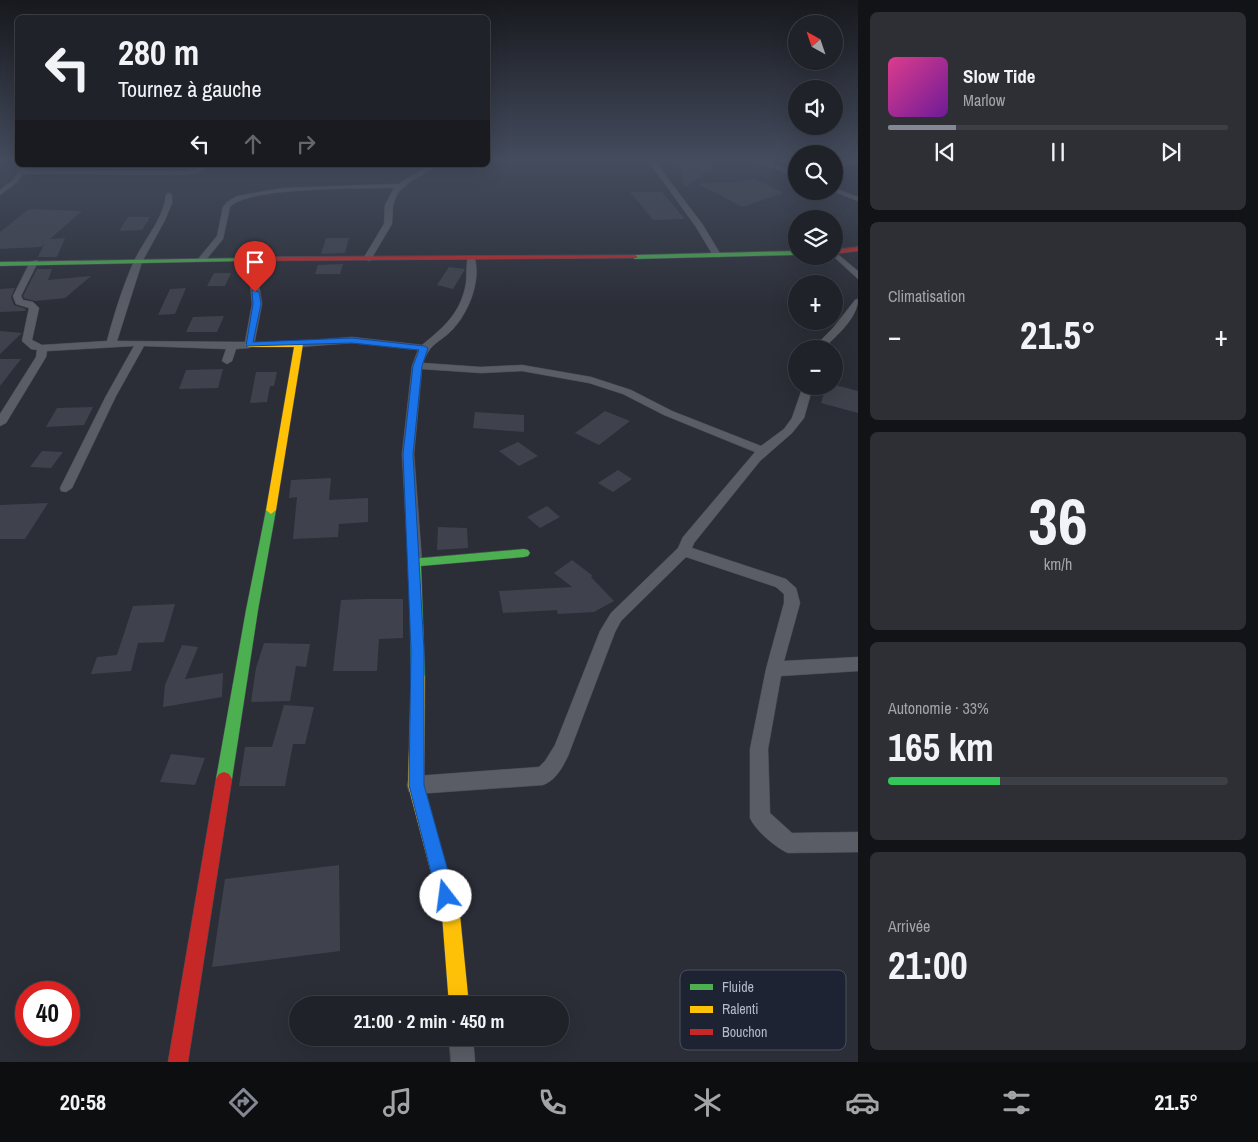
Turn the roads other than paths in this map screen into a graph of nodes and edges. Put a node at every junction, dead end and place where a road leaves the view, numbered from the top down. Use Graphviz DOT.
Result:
graph roads {
  1 [pos="166,209"];
  2 [pos="227,209"];
  3 [pos="388,209"];
  4 [pos="686,209"];
  5 [pos="858,249"];
  6 [pos="843,251"];
  7 [pos="788,253"];
  8 [pos="717,255"];
  9 [pos="471,258"];
  10 [pos="202,259"];
  11 [pos="367,259"];
  12 [pos="259,260"];
  13 [pos="138,261"];
  14 [pos="843,261"];
  15 [pos="34,262"];
  16 [pos="0,264"];
  17 [pos="857,274"];
  18 [pos="858,302"];
  19 [pos="827,340"];
  20 [pos="141,343"];
  21 [pos="111,344"];
  22 [pos="299,344"];
  23 [pos="249,345"];
  24 [pos="232,346"];
  25 [pos="42,348"];
  26 [pos="424,348"];
  27 [pos="227,361"];
  28 [pos="418,366"];
  29 [pos="805,395"];
  30 [pos="0,423"];
  31 [pos="762,451"];
  32 [pos="66,488"];
  33 [pos="684,551"];
  34 [pos="524,553"];
  35 [pos="415,562"];
  36 [pos="858,664"];
  37 [pos="774,669"];
  38 [pos="416,785"];
  39 [pos="858,842"];
  40 [pos="458,996"];
  41 [pos="462,1046"];
  42 [pos="178,1062"];
  43 [pos="463,1062"];
  1 -- 13 [label="street"];
  2 -- 10 [label="street"];
  3 -- 11 [label="street"];
  4 -- 8 [label="street"];
  5 -- 6 [label="street"];
  7 -- 8 [label="street"];
  8 -- 9 [label="street"];
  9 -- 11 [label="street"];
  9 -- 26 [label="street"];
  10 -- 12 [label="street"];
  10 -- 13 [label="street"];
  11 -- 12 [label="street"];
  12 -- 23 [label="street"];
  13 -- 15 [label="street"];
  13 -- 21 [label="street"];
  14 -- 17 [label="street"];
  15 -- 16 [label="street"];
  15 -- 25 [label="street"];
  18 -- 19 [label="street"];
  20 -- 21 [label="street"];
  20 -- 24 [label="street"];
  20 -- 32 [label="street"];
  21 -- 25 [label="street"];
  22 -- 23 [label="street"];
  22 -- 26 [label="street"];
  22 -- 42 [label="street"];
  23 -- 24 [label="street"];
  24 -- 27 [label="street"];
  25 -- 30 [label="street"];
  26 -- 28 [label="street"];
  28 -- 31 [label="street"];
  28 -- 35 [label="street"];
  29 -- 31 [label="street"];
  31 -- 33 [label="street"];
  33 -- 37 [label="street"];
  33 -- 38 [label="street"];
  34 -- 35 [label="street"];
  35 -- 38 [label="street"];
  36 -- 37 [label="street"];
  37 -- 39 [label="street"];
  38 -- 40 [label="street"];
  41 -- 43 [label="street"];
}
